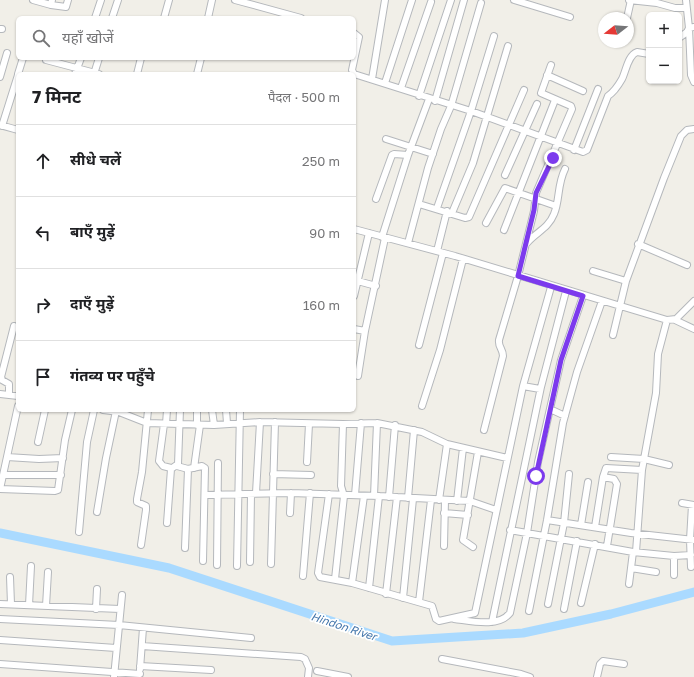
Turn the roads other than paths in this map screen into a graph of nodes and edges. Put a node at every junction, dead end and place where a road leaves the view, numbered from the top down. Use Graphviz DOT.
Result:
graph roads {
  1 [pos="33,0"];
  2 [pos="68,0"];
  3 [pos="101,0"];
  4 [pos="118,0"];
  5 [pos="169,0"];
  6 [pos="212,0"];
  7 [pos="235,0"];
  8 [pos="386,0"];
  9 [pos="412,0"];
  10 [pos="451,0"];
  11 [pos="464,0"];
  12 [pos="514,0"];
  13 [pos="630,0"];
  14 [pos="686,0"];
  15 [pos="51,2"];
  16 [pos="253,2"];
  17 [pos="432,2"];
  18 [pos="482,3"];
  19 [pos="533,3"];
  20 [pos="686,8"];
  21 [pos="627,12"];
  22 [pos="96,16"];
  23 [pos="113,16"];
  24 [pos="165,16"];
  25 [pos="208,16"];
  26 [pos="295,16"];
  27 [pos="570,17"];
  28 [pos="692,28"];
  29 [pos="356,35"];
  30 [pos="494,36"];
  31 [pos="682,36"];
  32 [pos="508,46"];
  33 [pos="356,51"];
  34 [pos="7,53"];
  35 [pos="646,54"];
  36 [pos="22,60"];
  37 [pos="46,60"];
  38 [pos="80,60"];
  39 [pos="99,60"];
  40 [pos="140,60"];
  41 [pos="200,60"];
  42 [pos="354,60"];
  43 [pos="551,65"];
  44 [pos="77,71"];
  45 [pos="19,72"];
  46 [pos="96,72"];
  47 [pos="138,72"];
  48 [pos="198,72"];
  49 [pos="353,72"];
  50 [pos="356,75"];
  51 [pos="547,75"];
  52 [pos="0,77"];
  53 [pos="372,79"];
  54 [pos="16,80"];
  55 [pos="694,82"];
  56 [pos="385,83"];
  57 [pos="401,88"];
  58 [pos="598,89"];
  59 [pos="524,90"];
  60 [pos="583,91"];
  61 [pos="419,96"];
  62 [pos="432,100"];
  63 [pos="555,100"];
  64 [pos="537,104"];
  65 [pos="451,106"];
  66 [pos="471,111"];
  67 [pos="487,117"];
  68 [pos="509,124"];
  69 [pos="1,126"];
  70 [pos="694,129"];
  71 [pos="16,130"];
  72 [pos="525,130"];
  73 [pos="542,137"];
  74 [pos="386,139"];
  75 [pos="559,144"];
  76 [pos="411,146"];
  77 [pos="574,150"];
  78 [pos="433,154"];
  79 [pos="408,155"];
  80 [pos="565,169"];
  81 [pos="505,175"];
  82 [pos="519,193"];
  83 [pos="376,199"];
  84 [pos="536,199"];
  85 [pos="418,204"];
  86 [pos="556,206"];
  87 [pos="437,208"];
  88 [pos="449,212"];
  89 [pos="486,223"];
  90 [pos="356,230"];
  91 [pos="504,230"];
  92 [pos="369,233"];
  93 [pos="383,237"];
  94 [pos="408,243"];
  95 [pos="526,244"];
  96 [pos="638,244"];
  97 [pos="440,252"];
  98 [pos="463,259"];
  99 [pos="687,266"];
  100 [pos="593,272"];
  101 [pos="518,276"];
  102 [pos="356,280"];
  103 [pos="626,281"];
  104 [pos="376,286"];
  105 [pos="551,287"];
  106 [pos="566,291"];
  107 [pos="583,296"];
  108 [pos="602,302"];
  109 [pos="693,303"];
  110 [pos="620,307"];
  111 [pos="667,320"];
  112 [pos="675,320"];
  113 [pos="14,326"];
  114 [pos="356,329"];
  115 [pos="694,329"];
  116 [pos="365,331"];
  117 [pos="612,335"];
  118 [pos="419,345"];
  119 [pos="358,376"];
  120 [pos="524,386"];
  121 [pos="540,389"];
  122 [pos="4,394"];
  123 [pos="16,396"];
  124 [pos="0,402"];
  125 [pos="422,406"];
  126 [pos="550,409"];
  127 [pos="17,412"];
  128 [pos="45,412"];
  129 [pos="72,412"];
  130 [pos="94,412"];
  131 [pos="118,412"];
  132 [pos="120,412"];
  133 [pos="148,412"];
  134 [pos="167,412"];
  135 [pos="180,412"];
  136 [pos="197,412"];
  137 [pos="212,412"];
  138 [pos="226,412"];
  139 [pos="240,412"];
  140 [pos="565,416"];
  141 [pos="260,422"];
  142 [pos="275,422"];
  143 [pos="147,423"];
  144 [pos="227,423"];
  145 [pos="241,423"];
  146 [pos="361,423"];
  147 [pos="377,423"];
  148 [pos="165,424"];
  149 [pos="309,424"];
  150 [pos="343,424"];
  151 [pos="180,425"];
  152 [pos="199,425"];
  153 [pos="214,425"];
  154 [pos="395,425"];
  155 [pos="414,430"];
  156 [pos="484,430"];
  157 [pos="38,442"];
  158 [pos="448,444"];
  159 [pos="464,448"];
  160 [pos="478,452"];
  161 [pos="7,457"];
  162 [pos="612,457"];
  163 [pos="63,458"];
  164 [pos="507,458"];
  165 [pos="644,459"];
  166 [pos="307,462"];
  167 [pos="218,463"];
  168 [pos="669,466"];
  169 [pos="174,467"];
  170 [pos="191,469"];
  171 [pos="642,470"];
  172 [pos="273,474"];
  173 [pos="569,474"];
  174 [pos="3,475"];
  175 [pos="61,475"];
  176 [pos="311,475"];
  177 [pos="603,477"];
  178 [pos="588,482"];
  179 [pos="0,489"];
  180 [pos="254,493"];
  181 [pos="291,493"];
  182 [pos="310,493"];
  183 [pos="238,494"];
  184 [pos="272,494"];
  185 [pos="329,494"];
  186 [pos="205,495"];
  187 [pos="218,495"];
  188 [pos="355,495"];
  189 [pos="344,496"];
  190 [pos="364,496"];
  191 [pos="377,496"];
  192 [pos="390,497"];
  193 [pos="397,497"];
  194 [pos="410,498"];
  195 [pos="431,500"];
  196 [pos="442,500"];
  197 [pos="457,501"];
  198 [pos="470,501"];
  199 [pos="682,503"];
  200 [pos="693,505"];
  201 [pos="496,510"];
  202 [pos="97,512"];
  203 [pos="290,513"];
  204 [pos="444,513"];
  205 [pos="468,515"];
  206 [pos="548,520"];
  207 [pos="167,523"];
  208 [pos="564,523"];
  209 [pos="580,525"];
  210 [pos="594,527"];
  211 [pos="510,530"];
  212 [pos="610,530"];
  213 [pos="79,532"];
  214 [pos="527,533"];
  215 [pos="637,534"];
  216 [pos="544,536"];
  217 [pos="559,539"];
  218 [pos="692,540"];
  219 [pos="576,541"];
  220 [pos="595,544"];
  221 [pos="141,545"];
  222 [pos="444,546"];
  223 [pos="608,546"];
  224 [pos="473,547"];
  225 [pos="185,548"];
  226 [pos="634,552"];
  227 [pos="691,555"];
  228 [pos="674,556"];
  229 [pos="203,562"];
  230 [pos="250,562"];
  231 [pos="271,564"];
  232 [pos="217,565"];
  233 [pos="31,566"];
  234 [pos="237,566"];
  235 [pos="691,567"];
  236 [pos="631,568"];
  237 [pos="48,572"];
  238 [pos="656,572"];
  239 [pos="674,575"];
  240 [pos="303,576"];
  241 [pos="10,577"];
  242 [pos="335,579"];
  243 [pos="352,583"];
  244 [pos="629,584"];
  245 [pos="369,588"];
  246 [pos="97,589"];
  247 [pos="386,594"];
  248 [pos="122,595"];
  249 [pos="402,598"];
  250 [pos="419,602"];
  251 [pos="581,603"];
  252 [pos="0,604"];
  253 [pos="11,604"];
  254 [pos="548,604"];
  255 [pos="29,605"];
  256 [pos="46,606"];
  257 [pos="96,608"];
  258 [pos="120,609"];
  259 [pos="564,609"];
  260 [pos="529,611"];
  261 [pos="0,618"];
  262 [pos="452,618"];
  263 [pos="492,622"];
  264 [pos="119,625"];
  265 [pos="142,628"];
  266 [pos="251,638"];
  267 [pos="0,640"];
  268 [pos="142,646"];
  269 [pos="116,648"];
  270 [pos="442,659"];
  271 [pos="0,664"];
  272 [pos="624,664"];
  273 [pos="140,666"];
  274 [pos="211,670"];
  275 [pos="317,671"];
  276 [pos="115,674"];
  277 [pos="140,675"];
  278 [pos="308,677"];
  279 [pos="348,677"];
  280 [pos="530,677"];
  281 [pos="597,677"];
  1 -- 15 [label="street"];
  2 -- 15 [label="street"];
  3 -- 22 [label="street"];
  4 -- 23 [label="street"];
  5 -- 24 [label="street"];
  6 -- 25 [label="street"];
  7 -- 16 [label="street"];
  8 -- 53 [label="street"];
  9 -- 56 [label="street"];
  10 -- 61 [label="street"];
  11 -- 62 [label="street"];
  12 -- 19 [label="street"];
  13 -- 20 [label="street"];
  13 -- 21 [label="street"];
  14 -- 20 [label="street"];
  16 -- 26 [label="street"];
  17 -- 57 [label="street"];
  18 -- 65 [label="street"];
  19 -- 27 [label="street"];
  20 -- 28 [label="street"];
  28 -- 31 [label="street"];
  28 -- 55 [label="street"];
  29 -- 33 [label="street"];
  30 -- 66 [label="street"];
  32 -- 67 [label="street"];
  34 -- 52 [label="street"];
  35 -- 77 [label="street"];
  36 -- 45 [label="street"];
  37 -- 44 [label="street"];
  38 -- 44 [label="street"];
  39 -- 46 [label="street"];
  40 -- 47 [label="street"];
  41 -- 48 [label="street"];
  42 -- 49 [label="street"];
  43 -- 51 [label="street"];
  50 -- 53 [label="street"];
  51 -- 60 [label="street"];
  51 -- 63 [label="street"];
  53 -- 56 [label="street"];
  54 -- 69 [label="street"];
  56 -- 57 [label="street"];
  57 -- 61 [label="street"];
  58 -- 77 [label="street"];
  59 -- 68 [label="street"];
  61 -- 62 [label="street"];
  62 -- 65 [label="street"];
  62 -- 76 [label="street"];
  63 -- 73 [label="street"];
  63 -- 75 [label="street"];
  64 -- 72 [label="street"];
  65 -- 66 [label="street"];
  65 -- 78 [label="street"];
  66 -- 67 [label="street"];
  66 -- 87 [label="street"];
  67 -- 68 [label="street"];
  67 -- 88 [label="street"];
  68 -- 72 [label="street"];
  68 -- 88 [label="street"];
  69 -- 71 [label="street"];
  70 -- 96 [label="street"];
  72 -- 73 [label="street"];
  72 -- 81 [label="street"];
  73 -- 75 [label="street"];
  73 -- 82 [label="street"];
  74 -- 76 [label="street"];
  75 -- 77 [label="street"];
  75 -- 84 [label="street"];
  76 -- 78 [label="street"];
  76 -- 79 [label="street"];
  78 -- 85 [label="street"];
  79 -- 83 [label="street"];
  79 -- 93 [label="street"];
  80 -- 86 [label="street"];
  82 -- 84 [label="street"];
  82 -- 89 [label="street"];
  82 -- 91 [label="street"];
  84 -- 86 [label="street"];
  84 -- 95 [label="street"];
  85 -- 87 [label="street"];
  85 -- 94 [label="street"];
  86 -- 95 [label="street"];
  87 -- 88 [label="street"];
  88 -- 97 [label="street"];
  90 -- 92 [label="street"];
  92 -- 93 [label="street"];
  92 -- 102 [label="street"];
  93 -- 94 [label="street"];
  93 -- 104 [label="street"];
  94 -- 97 [label="street"];
  95 -- 101 [label="street"];
  96 -- 99 [label="street"];
  96 -- 103 [label="street"];
  97 -- 98 [label="street"];
  97 -- 118 [label="street"];
  98 -- 101 [label="street"];
  98 -- 125 [label="street"];
  100 -- 103 [label="street"];
  101 -- 105 [label="street"];
  101 -- 156 [label="street"];
  102 -- 104 [label="street"];
  103 -- 110 [label="street"];
  104 -- 116 [label="street"];
  105 -- 106 [label="street"];
  105 -- 120 [label="street"];
  106 -- 107 [label="street"];
  106 -- 121 [label="street"];
  107 -- 108 [label="street"];
  107 -- 126 [label="street"];
  108 -- 110 [label="street"];
  108 -- 140 [label="street"];
  109 -- 112 [label="street"];
  110 -- 111 [label="street"];
  110 -- 117 [label="street"];
  111 -- 112 [label="street"];
  111 -- 165 [label="street"];
  112 -- 115 [label="street"];
  113 -- 122 [label="street"];
  114 -- 116 [label="street"];
  116 -- 119 [label="street"];
  120 -- 121 [label="street"];
  120 -- 164 [label="street"];
  121 -- 211 [label="street"];
  122 -- 123 [label="street"];
  122 -- 124 [label="street"];
  126 -- 140 [label="street"];
  126 -- 214 [label="street"];
  127 -- 161 [label="street"];
  128 -- 157 [label="street"];
  129 -- 163 [label="street"];
  130 -- 213 [label="street"];
  131 -- 202 [label="street"];
  132 -- 143 [label="street"];
  133 -- 143 [label="street"];
  134 -- 148 [label="street"];
  135 -- 151 [label="street"];
  136 -- 152 [label="street"];
  137 -- 153 [label="street"];
  138 -- 144 [label="street"];
  139 -- 145 [label="street"];
  140 -- 206 [label="street"];
  141 -- 142 [label="street"];
  141 -- 145 [label="street"];
  141 -- 180 [label="street"];
  142 -- 149 [label="street"];
  142 -- 172 [label="street"];
  143 -- 148 [label="street"];
  143 -- 221 [label="street"];
  144 -- 145 [label="street"];
  144 -- 153 [label="street"];
  145 -- 183 [label="street"];
  146 -- 147 [label="street"];
  146 -- 150 [label="street"];
  146 -- 188 [label="street"];
  147 -- 154 [label="street"];
  147 -- 191 [label="street"];
  148 -- 151 [label="street"];
  148 -- 169 [label="street"];
  149 -- 150 [label="street"];
  149 -- 166 [label="street"];
  150 -- 189 [label="street"];
  151 -- 152 [label="street"];
  151 -- 169 [label="street"];
  152 -- 153 [label="street"];
  152 -- 170 [label="street"];
  154 -- 155 [label="street"];
  154 -- 192 [label="street"];
  155 -- 158 [label="street"];
  155 -- 194 [label="street"];
  158 -- 159 [label="street"];
  158 -- 196 [label="street"];
  159 -- 160 [label="street"];
  159 -- 197 [label="street"];
  160 -- 164 [label="street"];
  160 -- 198 [label="street"];
  161 -- 163 [label="street"];
  161 -- 174 [label="street"];
  162 -- 165 [label="street"];
  163 -- 175 [label="street"];
  164 -- 201 [label="street"];
  165 -- 168 [label="street"];
  165 -- 171 [label="street"];
  167 -- 187 [label="street"];
  169 -- 170 [label="street"];
  169 -- 207 [label="street"];
  170 -- 186 [label="street"];
  170 -- 225 [label="street"];
  171 -- 177 [label="street"];
  171 -- 215 [label="street"];
  172 -- 176 [label="street"];
  172 -- 184 [label="street"];
  173 -- 208 [label="street"];
  174 -- 175 [label="street"];
  174 -- 179 [label="street"];
  175 -- 179 [label="street"];
  177 -- 210 [label="street"];
  177 -- 212 [label="street"];
  178 -- 209 [label="street"];
  180 -- 183 [label="street"];
  180 -- 184 [label="street"];
  180 -- 230 [label="street"];
  181 -- 182 [label="street"];
  181 -- 184 [label="street"];
  181 -- 203 [label="street"];
  182 -- 185 [label="street"];
  182 -- 240 [label="street"];
  183 -- 187 [label="street"];
  183 -- 234 [label="street"];
  184 -- 231 [label="street"];
  185 -- 189 [label="street"];
  185 -- 242 [label="street"];
  186 -- 187 [label="street"];
  186 -- 229 [label="street"];
  187 -- 232 [label="street"];
  188 -- 189 [label="street"];
  188 -- 190 [label="street"];
  189 -- 242 [label="street"];
  190 -- 191 [label="street"];
  190 -- 243 [label="street"];
  191 -- 192 [label="street"];
  191 -- 245 [label="street"];
  192 -- 193 [label="street"];
  193 -- 194 [label="street"];
  193 -- 247 [label="street"];
  194 -- 195 [label="street"];
  194 -- 249 [label="street"];
  195 -- 196 [label="street"];
  195 -- 250 [label="street"];
  196 -- 197 [label="street"];
  196 -- 204 [label="street"];
  197 -- 198 [label="street"];
  198 -- 201 [label="street"];
  198 -- 205 [label="street"];
  199 -- 200 [label="street"];
  200 -- 218 [label="street"];
  201 -- 262 [label="street"];
  204 -- 205 [label="street"];
  204 -- 222 [label="street"];
  205 -- 224 [label="street"];
  206 -- 208 [label="street"];
  206 -- 216 [label="street"];
  208 -- 209 [label="street"];
  208 -- 217 [label="street"];
  209 -- 210 [label="street"];
  210 -- 212 [label="street"];
  211 -- 214 [label="street"];
  211 -- 263 [label="street"];
  212 -- 215 [label="street"];
  212 -- 223 [label="street"];
  214 -- 216 [label="street"];
  214 -- 263 [label="street"];
  215 -- 218 [label="street"];
  215 -- 226 [label="street"];
  216 -- 217 [label="street"];
  216 -- 260 [label="street"];
  217 -- 219 [label="street"];
  217 -- 254 [label="street"];
  218 -- 227 [label="street"];
  219 -- 220 [label="street"];
  219 -- 259 [label="street"];
  220 -- 223 [label="street"];
  220 -- 251 [label="street"];
  223 -- 226 [label="street"];
  226 -- 228 [label="street"];
  226 -- 236 [label="street"];
  227 -- 228 [label="street"];
  227 -- 235 [label="street"];
  228 -- 239 [label="street"];
  233 -- 255 [label="street"];
  236 -- 238 [label="street"];
  236 -- 244 [label="street"];
  237 -- 256 [label="street"];
  241 -- 253 [label="street"];
  242 -- 243 [label="street"];
  243 -- 245 [label="street"];
  245 -- 247 [label="street"];
  246 -- 257 [label="street"];
  247 -- 249 [label="street"];
  248 -- 258 [label="street"];
  249 -- 250 [label="street"];
  250 -- 262 [label="street"];
  252 -- 253 [label="street"];
  253 -- 255 [label="street"];
  255 -- 256 [label="street"];
  256 -- 257 [label="street"];
  257 -- 258 [label="street"];
  258 -- 264 [label="street"];
  261 -- 264 [label="street"];
  262 -- 263 [label="street"];
  264 -- 265 [label="street"];
  264 -- 269 [label="street"];
  265 -- 266 [label="street"];
  265 -- 268 [label="street"];
  267 -- 269 [label="street"];
  268 -- 273 [label="street"];
  268 -- 278 [label="street"];
  269 -- 276 [label="street"];
  270 -- 280 [label="street"];
  271 -- 276 [label="street"];
  272 -- 281 [label="street"];
  273 -- 274 [label="street"];
  273 -- 277 [label="street"];
  275 -- 279 [label="street"];
  276 -- 277 [label="street"];
}
